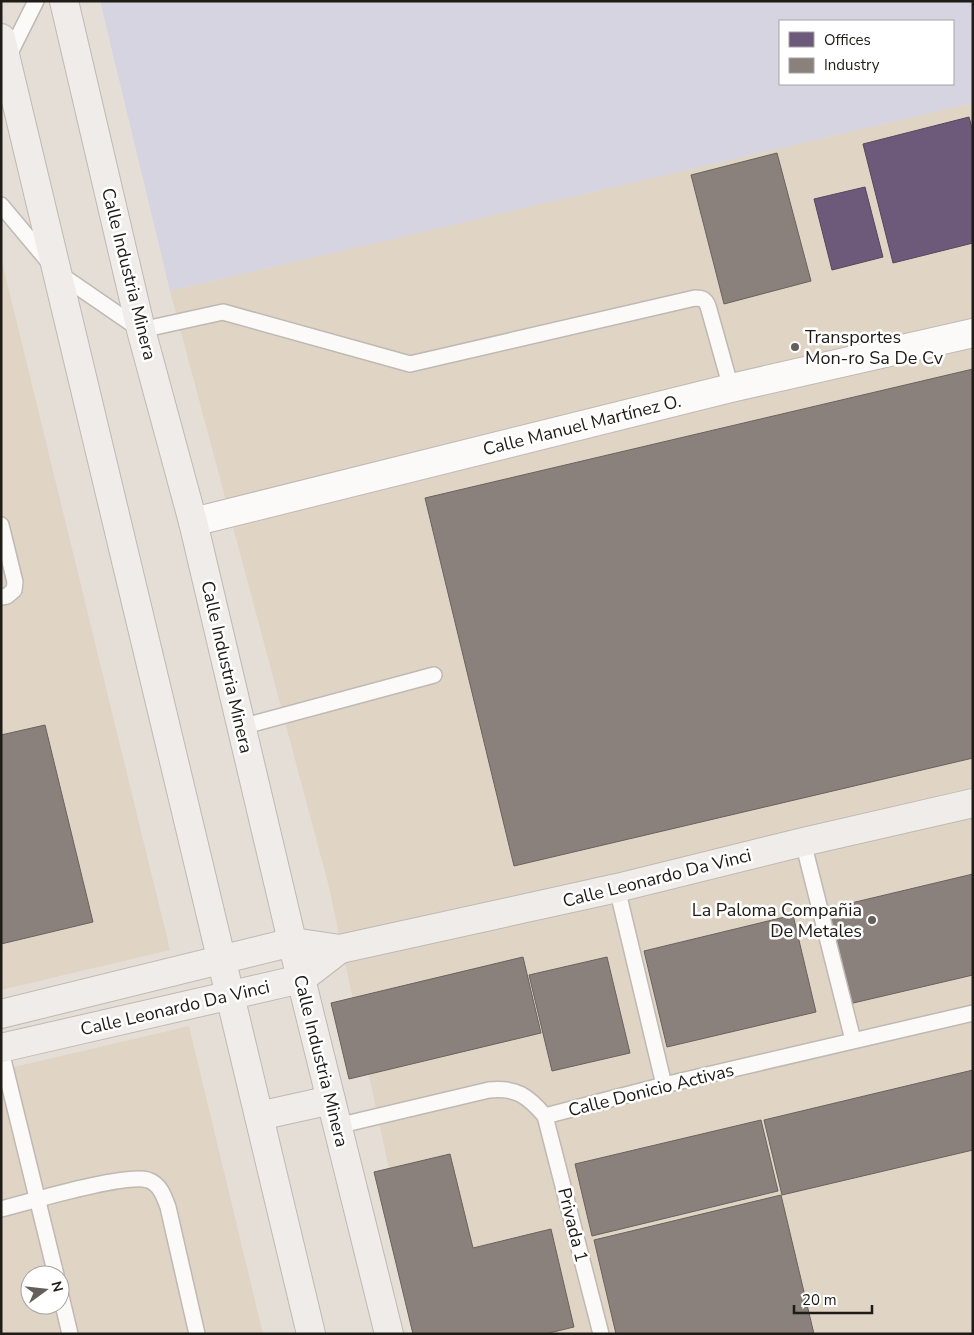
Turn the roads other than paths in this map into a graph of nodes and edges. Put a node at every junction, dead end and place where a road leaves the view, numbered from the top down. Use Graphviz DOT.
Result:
graph roads {
  1 [pos="36,1"];
  2 [pos="64,1"];
  3 [pos="4,49"];
  4 [pos="1,93"];
  5 [pos="1,205"];
  6 [pos="58,273"];
  7 [pos="141,330"];
  8 [pos="973,333"];
  9 [pos="731,388"];
  10 [pos="193,522"];
  11 [pos="1,525"];
  12 [pos="1,597"];
  13 [pos="434,675"];
  14 [pos="241,727"];
  15 [pos="973,803"];
  16 [pos="803,842"];
  17 [pos="617,888"];
  18 [pos="293,942"];
  19 [pos="340,949"];
  20 [pos="221,959"];
  21 [pos="301,979"];
  22 [pos="230,996"];
  23 [pos="973,1013"];
  24 [pos="1,1014"];
  25 [pos="853,1040"];
  26 [pos="1,1050"];
  27 [pos="664,1086"];
  28 [pos="334,1113"];
  29 [pos="259,1116"];
  30 [pos="545,1116"];
  31 [pos="38,1200"];
  32 [pos="1,1209"];
  33 [pos="54,1265"];
  34 [pos="65,1315"];
  35 [pos="70,1334"];
  36 [pos="197,1334"];
  37 [pos="311,1334"];
  38 [pos="389,1334"];
  39 [pos="601,1334"];
  1 -- 3 [label="lane"];
  2 -- 7 [label="main road, Calle Industria Minera"];
  3 -- 4 [label="lane"];
  3 -- 6 [label="main road"];
  5 -- 6 [label="lane"];
  6 -- 7 [label="lane"];
  6 -- 20 [label="main road"];
  7 -- 9 [label="lane"];
  7 -- 10 [label="main road, Calle Industria Minera"];
  8 -- 9 [label="street, Calle Manuel Martínez O."];
  9 -- 10 [label="street, Calle Manuel Martínez O."];
  10 -- 14 [label="main road, Calle Industria Minera"];
  11 -- 12 [label="lane"];
  13 -- 14 [label="lane"];
  14 -- 18 [label="main road, Calle Industria Minera"];
  15 -- 16 [label="main road, Calle Leonardo Da Vinci"];
  16 -- 17 [label="main road, Calle Leonardo Da Vinci"];
  16 -- 25 [label="lane"];
  17 -- 19 [label="main road, Calle Leonardo Da Vinci"];
  17 -- 27 [label="lane"];
  18 -- 19 [label="main road, Calle Leonardo Da Vinci"];
  18 -- 20 [label="main road, Calle Leonardo Da Vinci"];
  18 -- 21 [label="main road, Calle Industria Minera"];
  19 -- 21 [label="main road, Calle Leonardo Da Vinci"];
  20 -- 22 [label="main road"];
  20 -- 24 [label="main road, Calle Leonardo Da Vinci"];
  21 -- 22 [label="main road, Calle Leonardo Da Vinci"];
  21 -- 28 [label="main road, Calle Industria Minera"];
  22 -- 26 [label="main road, Calle Leonardo Da Vinci"];
  22 -- 29 [label="main road"];
  23 -- 25 [label="lane, Calle Donicio Activas"];
  25 -- 27 [label="lane, Calle Donicio Activas"];
  26 -- 31 [label="lane"];
  27 -- 30 [label="lane, Calle Donicio Activas"];
  28 -- 29 [label="main road"];
  28 -- 30 [label="lane, Calle Donicio Activas"];
  28 -- 38 [label="main road, Calle Industria Minera"];
  29 -- 37 [label="main road"];
  30 -- 39 [label="lane, Privada 1"];
  31 -- 32 [label="lane"];
  31 -- 33 [label="lane"];
  31 -- 36 [label="lane"];
  34 -- 35 [label="lane"];
}
